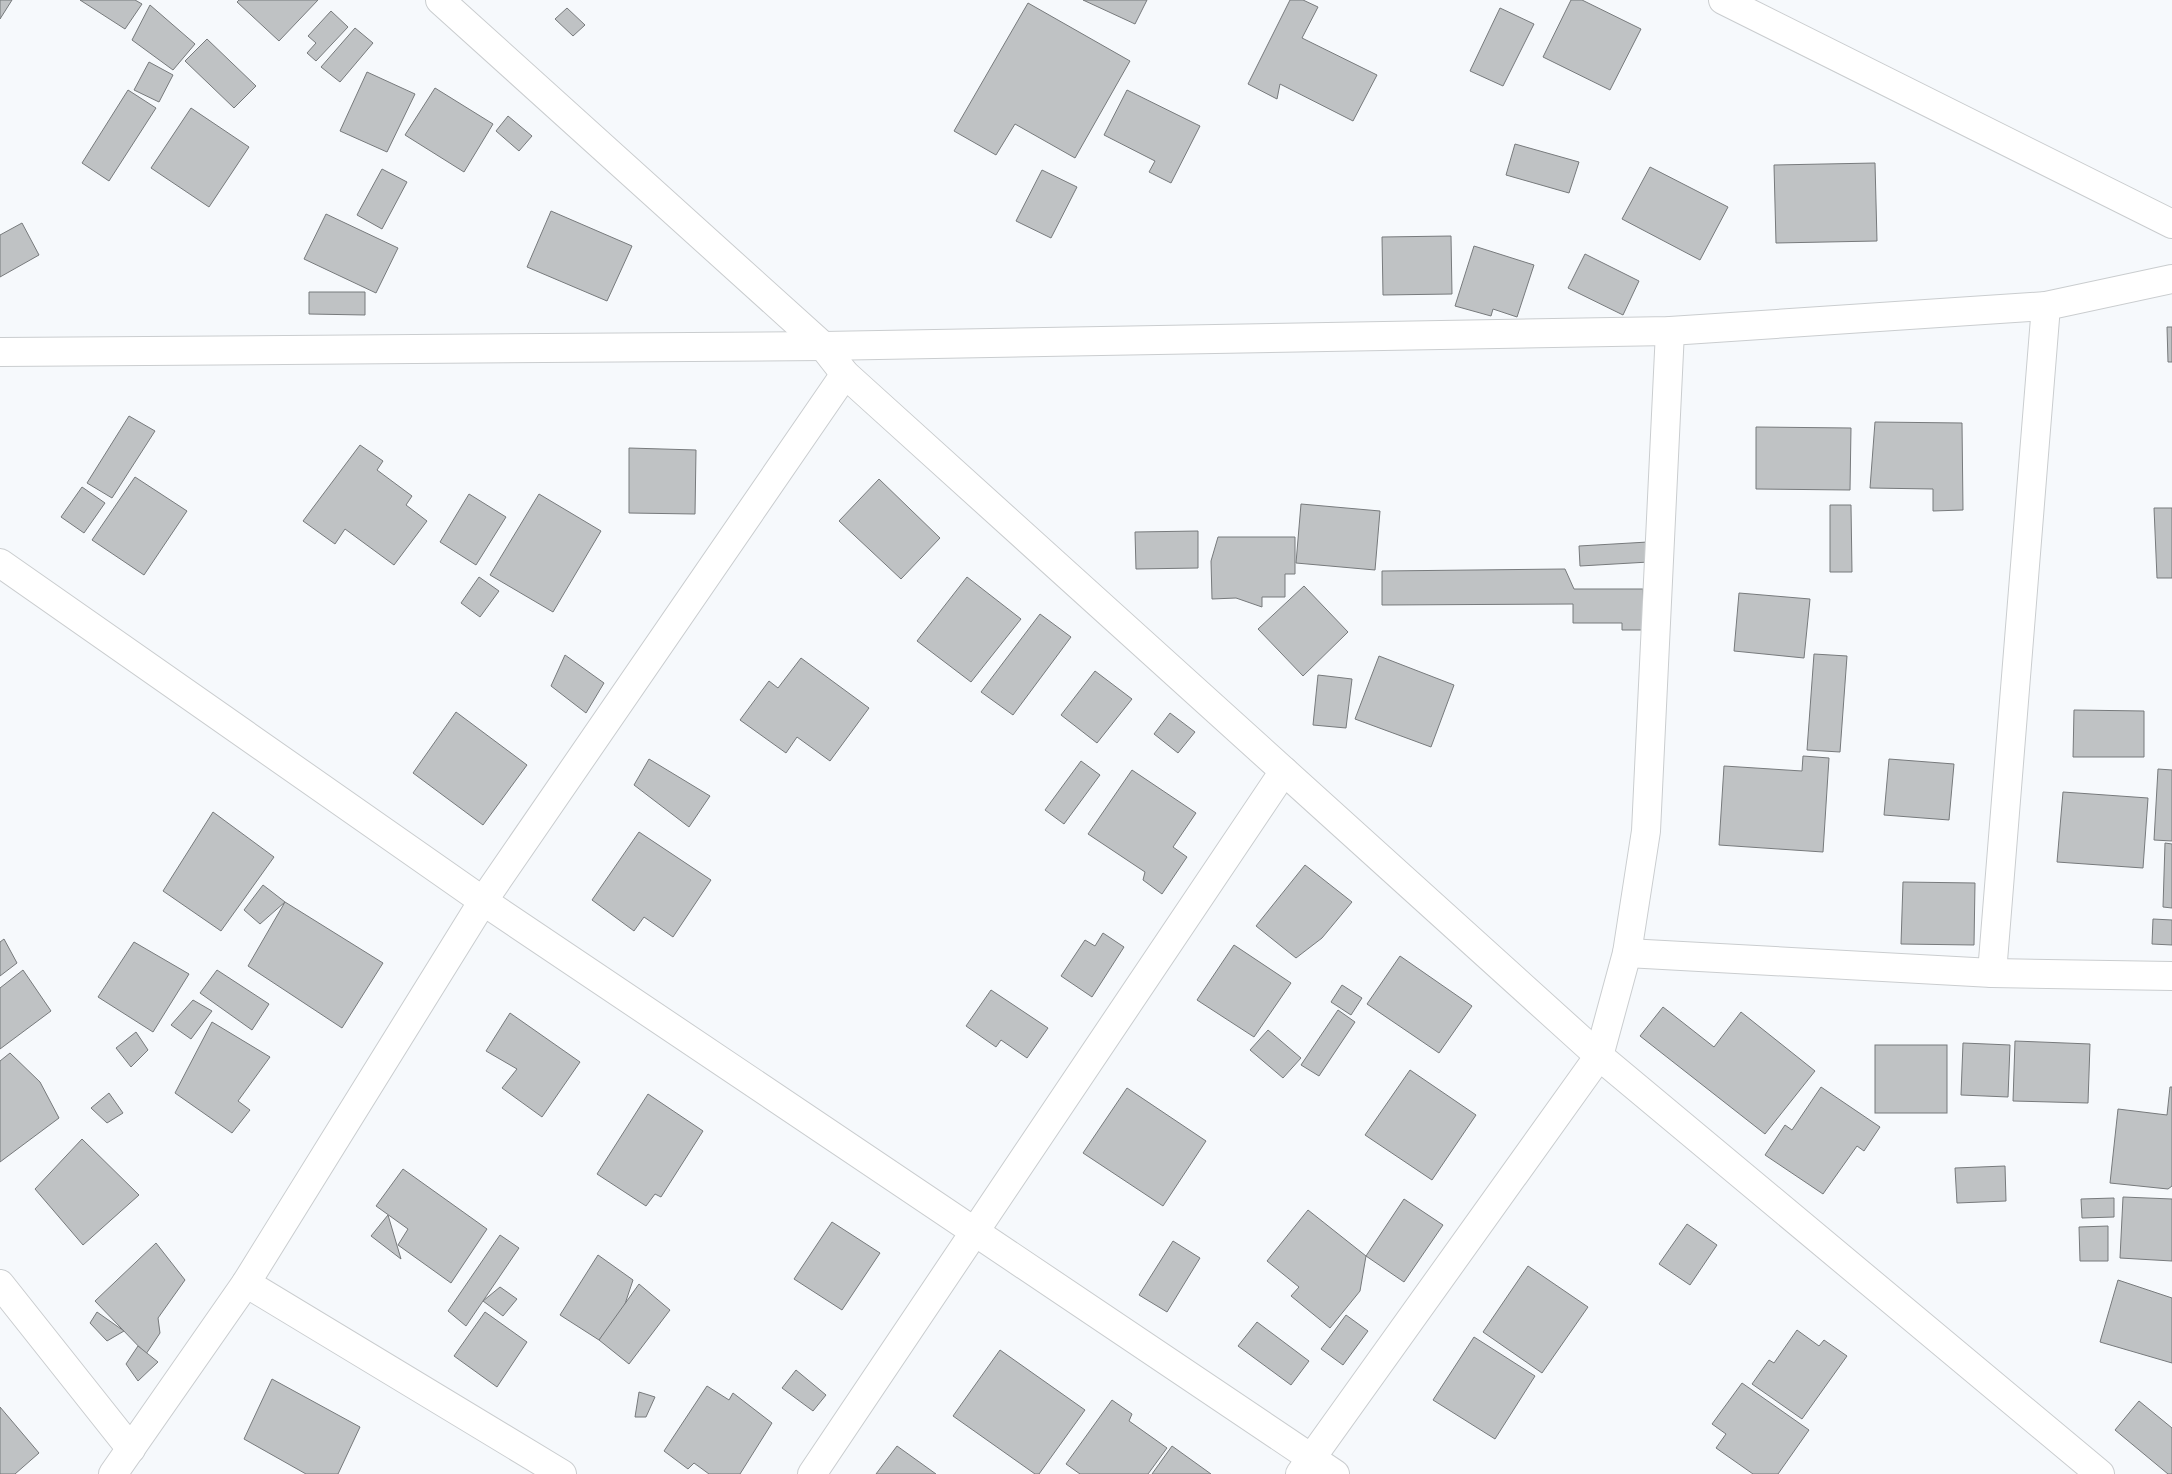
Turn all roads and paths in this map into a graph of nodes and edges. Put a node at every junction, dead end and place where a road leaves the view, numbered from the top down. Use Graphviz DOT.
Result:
graph roads {
  1 [pos="440,0"];
  2 [pos="1723,0"];
  3 [pos="2172,224"];
  4 [pos="2172,279"];
  5 [pos="2046,306"];
  6 [pos="1670,331"];
  7 [pos="823,346"];
  8 [pos="0,352"];
  9 [pos="845,374"];
  10 [pos="0,563"];
  11 [pos="1284,771"];
  12 [pos="483,901"];
  13 [pos="1627,953"];
  14 [pos="1992,973"];
  15 [pos="2172,976"];
  16 [pos="1599,1056"];
  17 [pos="975,1231"];
  18 [pos="246,1283"];
  19 [pos="0,1284"];
  20 [pos="131,1449"];
  21 [pos="1306,1466"];
  22 [pos="113,1474"];
  23 [pos="562,1474"];
  24 [pos="812,1474"];
  25 [pos="1336,1474"];
  26 [pos="2100,1474"];
  1 -- 7 [label="street"];
  2 -- 3 [label="street"];
  4 -- 5 [label="street"];
  5 -- 6 [label="street"];
  5 -- 14 [label="street"];
  6 -- 7 [label="street"];
  6 -- 13 [label="street"];
  7 -- 8 [label="street"];
  7 -- 9 [label="street"];
  9 -- 11 [label="street"];
  9 -- 12 [label="street"];
  10 -- 12 [label="street"];
  11 -- 16 [label="street"];
  11 -- 17 [label="street"];
  12 -- 17 [label="street"];
  12 -- 18 [label="street"];
  13 -- 14 [label="street"];
  13 -- 16 [label="street"];
  14 -- 15 [label="street"];
  16 -- 21 [label="street"];
  16 -- 26 [label="street"];
  17 -- 21 [label="street"];
  17 -- 24 [label="street"];
  18 -- 20 [label="street"];
  18 -- 23 [label="street"];
  19 -- 20 [label="street"];
  20 -- 22 [label="street"];
  21 -- 25 [label="street"];
}
